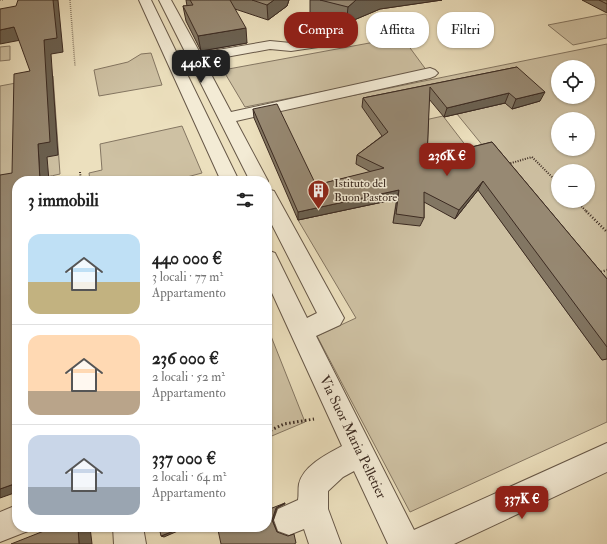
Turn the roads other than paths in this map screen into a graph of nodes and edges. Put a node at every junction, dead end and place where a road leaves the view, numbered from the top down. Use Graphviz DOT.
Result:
graph roads {
  1 [pos="146,0"];
  2 [pos="165,0"];
  3 [pos="175,20"];
  4 [pos="157,23"];
  5 [pos="284,40"];
  6 [pos="286,48"];
  7 [pos="272,51"];
  8 [pos="197,62"];
  9 [pos="177,66"];
  10 [pos="430,73"];
  11 [pos="226,118"];
  12 [pos="228,176"];
  13 [pos="256,176"];
  14 [pos="272,205"];
  15 [pos="272,269"];
  16 [pos="302,331"];
  17 [pos="359,452"];
  18 [pos="607,457"];
  19 [pos="12,522"];
  20 [pos="0,527"];
  21 [pos="129,532"];
  22 [pos="130,544"];
  23 [pos="325,544"];
  24 [pos="404,544"];
  25 [pos="419,544"];
  1 -- 4 [label="street"];
  2 -- 3 [label="street"];
  3 -- 4 [label="street"];
  3 -- 8 [label="street"];
  4 -- 9 [label="street"];
  5 -- 7 [label="street"];
  6 -- 7 [label="street"];
  7 -- 8 [label="street"];
  8 -- 9 [label="street"];
  8 -- 11 [label="street"];
  9 -- 12 [label="street"];
  10 -- 11 [label="street"];
  11 -- 13 [label="street"];
  14 -- 16 [label="street"];
  15 -- 16 [label="street, Via Suor Maria Pelletier"];
  16 -- 17 [label="street, Via Suor Maria Pelletier"];
  17 -- 23 [label="street"];
  17 -- 24 [label="street, Via Suor Maria Pelletier"];
  18 -- 25 [label="street"];
  19 -- 20 [label="street"];
  21 -- 22 [label="street"];
}
